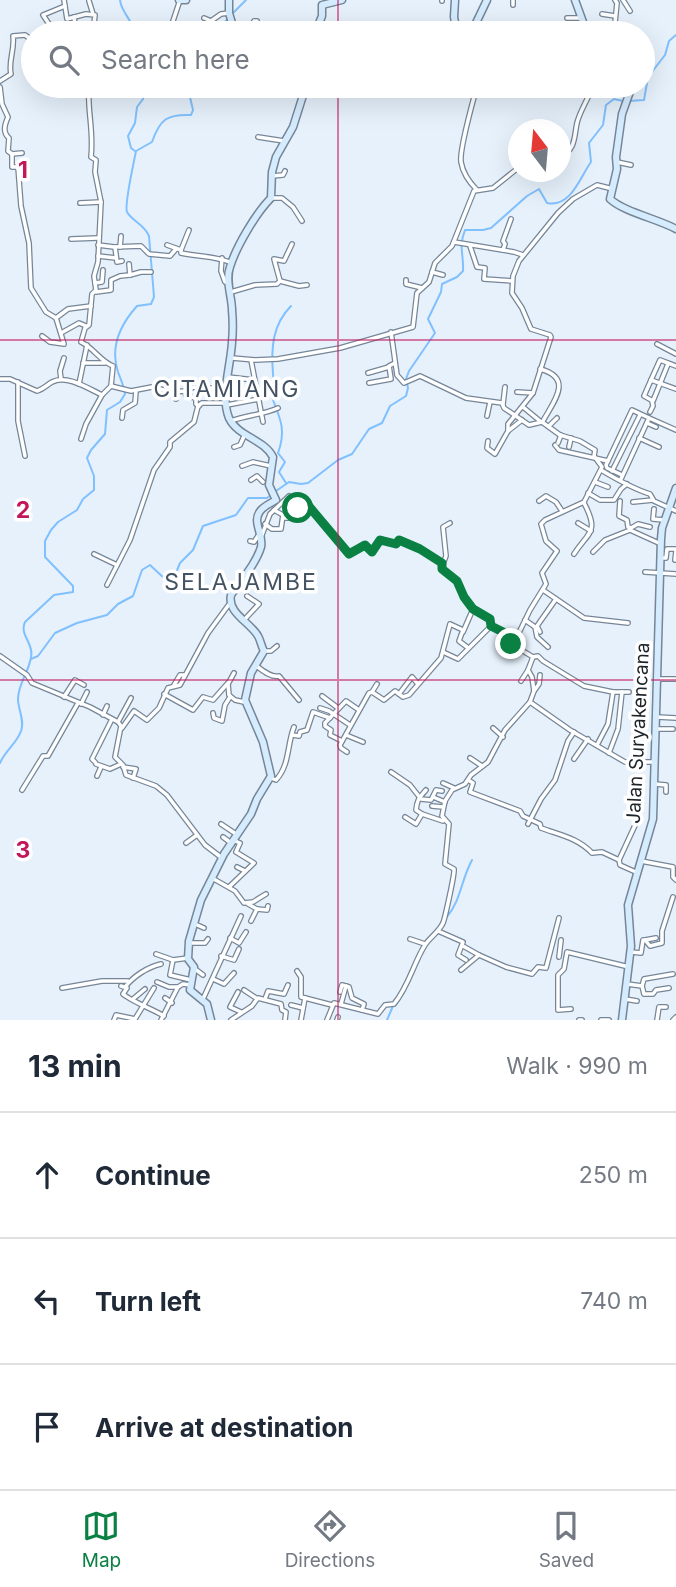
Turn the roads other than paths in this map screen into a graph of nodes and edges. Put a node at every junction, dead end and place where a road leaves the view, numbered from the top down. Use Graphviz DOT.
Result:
graph roads {
  1 [pos="64,0"];
  2 [pos="179,0"];
  3 [pos="186,0"];
  4 [pos="229,0"];
  5 [pos="342,0"];
  6 [pos="454,0"];
  7 [pos="487,0"];
  8 [pos="575,0"];
  9 [pos="615,0"];
  10 [pos="623,0"];
  11 [pos="89,1"];
  12 [pos="329,1"];
  13 [pos="65,6"];
  14 [pos="629,11"];
  15 [pos="229,13"];
  16 [pos="93,14"];
  17 [pos="602,14"];
  18 [pos="615,16"];
  19 [pos="74,17"];
  20 [pos="204,18"];
  21 [pos="567,18"];
  22 [pos="582,18"];
  23 [pos="47,21"];
  24 [pos="75,21"];
  25 [pos="96,21"];
  26 [pos="173,21"];
  27 [pos="211,21"];
  28 [pos="231,21"];
  29 [pos="255,21"];
  30 [pos="257,21"];
  31 [pos="320,21"];
  32 [pos="455,21"];
  33 [pos="477,21"];
  34 [pos="583,21"];
  35 [pos="615,21"];
  36 [pos="21,35"];
  37 [pos="0,81"];
  38 [pos="0,87"];
  39 [pos="88,98"];
  40 [pos="302,98"];
  41 [pos="474,98"];
  42 [pos="587,98"];
  43 [pos="629,98"];
  44 [pos="1,104"];
  45 [pos="258,137"];
  46 [pos="285,141"];
  47 [pos="571,148"];
  48 [pos="22,153"];
  49 [pos="12,154"];
  50 [pos="617,162"];
  51 [pos="631,165"];
  52 [pos="12,167"];
  53 [pos="6,168"];
  54 [pos="285,171"];
  55 [pos="272,176"];
  56 [pos="508,176"];
  57 [pos="609,188"];
  58 [pos="477,190"];
  59 [pos="275,198"];
  60 [pos="101,202"];
  61 [pos="80,203"];
  62 [pos="511,219"];
  63 [pos="302,221"];
  64 [pos="676,229"];
  65 [pos="189,230"];
  66 [pos="121,236"];
  67 [pos="98,238"];
  68 [pos="71,239"];
  69 [pos="453,242"];
  70 [pos="292,244"];
  71 [pos="98,245"];
  72 [pos="167,245"];
  73 [pos="470,246"];
  74 [pos="115,247"];
  75 [pos="121,247"];
  76 [pos="178,249"];
  77 [pos="503,250"];
  78 [pos="98,256"];
  79 [pos="523,256"];
  80 [pos="116,258"];
  81 [pos="222,258"];
  82 [pos="122,261"];
  83 [pos="233,263"];
  84 [pos="129,264"];
  85 [pos="103,270"];
  86 [pos="151,272"];
  87 [pos="432,272"];
  88 [pos="130,275"];
  89 [pos="443,275"];
  90 [pos="406,280"];
  91 [pos="281,281"];
  92 [pos="512,281"];
  93 [pos="228,282"];
  94 [pos="95,283"];
  95 [pos="307,285"];
  96 [pos="422,288"];
  97 [pos="96,292"];
  98 [pos="231,292"];
  99 [pos="91,306"];
  100 [pos="56,318"];
  101 [pos="86,327"];
  102 [pos="391,332"];
  103 [pos="61,333"];
  104 [pos="42,336"];
  105 [pos="657,344"];
  106 [pos="87,345"];
  107 [pos="676,354"];
  108 [pos="64,358"];
  109 [pos="230,358"];
  110 [pos="251,360"];
  111 [pos="83,363"];
  112 [pos="105,363"];
  113 [pos="395,363"];
  114 [pos="668,364"];
  115 [pos="676,366"];
  116 [pos="389,367"];
  117 [pos="540,369"];
  118 [pos="368,373"];
  119 [pos="228,377"];
  120 [pos="0,379"];
  121 [pos="61,380"];
  122 [pos="254,380"];
  123 [pos="651,380"];
  124 [pos="18,382"];
  125 [pos="369,383"];
  126 [pos="660,383"];
  127 [pos="79,384"];
  128 [pos="111,386"];
  129 [pos="505,387"];
  130 [pos="676,389"];
  131 [pos="227,390"];
  132 [pos="136,391"];
  133 [pos="185,391"];
  134 [pos="174,392"];
  135 [pos="517,392"];
  136 [pos="533,393"];
  137 [pos="102,395"];
  138 [pos="176,399"];
  139 [pos="259,399"];
  140 [pos="652,401"];
  141 [pos="490,402"];
  142 [pos="227,404"];
  143 [pos="503,404"];
  144 [pos="511,404"];
  145 [pos="199,406"];
  146 [pos="523,407"];
  147 [pos="278,408"];
  148 [pos="508,410"];
  149 [pos="650,412"];
  150 [pos="261,414"];
  151 [pos="516,414"];
  152 [pos="640,415"];
  153 [pos="487,416"];
  154 [pos="122,418"];
  155 [pos="556,418"];
  156 [pos="522,420"];
  157 [pos="231,421"];
  158 [pos="541,421"];
  159 [pos="648,421"];
  160 [pos="263,422"];
  161 [pos="550,426"];
  162 [pos="656,428"];
  163 [pos="676,430"];
  164 [pos="508,431"];
  165 [pos="245,433"];
  166 [pos="620,433"];
  167 [pos="561,435"];
  168 [pos="629,437"];
  169 [pos="571,438"];
  170 [pos="639,438"];
  171 [pos="81,439"];
  172 [pos="488,441"];
  173 [pos="271,442"];
  174 [pos="262,444"];
  175 [pos="616,445"];
  176 [pos="234,447"];
  177 [pos="569,447"];
  178 [pos="625,447"];
  179 [pos="659,447"];
  180 [pos="634,449"];
  181 [pos="25,456"];
  182 [pos="594,456"];
  183 [pos="608,461"];
  184 [pos="242,466"];
  185 [pos="271,466"];
  186 [pos="601,470"];
  187 [pos="612,471"];
  188 [pos="621,477"];
  189 [pos="251,480"];
  190 [pos="263,482"];
  191 [pos="595,482"];
  192 [pos="627,484"];
  193 [pos="608,487"];
  194 [pos="676,488"];
  195 [pos="588,493"];
  196 [pos="653,500"];
  197 [pos="539,501"];
  198 [pos="584,502"];
  199 [pos="620,502"];
  200 [pos="633,502"];
  201 [pos="299,506"];
  202 [pos="668,506"];
  203 [pos="654,509"];
  204 [pos="274,510"];
  205 [pos="562,511"];
  206 [pos="676,511"];
  207 [pos="283,518"];
  208 [pos="664,520"];
  209 [pos="450,523"];
  210 [pos="578,523"];
  211 [pos="265,524"];
  212 [pos="650,527"];
  213 [pos="631,529"];
  214 [pos="591,531"];
  215 [pos="260,535"];
  216 [pos="250,541"];
  217 [pos="661,544"];
  218 [pos="676,550"];
  219 [pos="593,552"];
  220 [pos="94,554"];
  221 [pos="574,554"];
  222 [pos="675,560"];
  223 [pos="443,564"];
  224 [pos="662,564"];
  225 [pos="117,565"];
  226 [pos="645,572"];
  227 [pos="676,574"];
  228 [pos="107,585"];
  229 [pos="543,590"];
  230 [pos="247,596"];
  231 [pos="556,599"];
  232 [pos="230,603"];
  233 [pos="473,609"];
  234 [pos="244,620"];
  235 [pos="525,620"];
  236 [pos="628,623"];
  237 [pos="491,626"];
  238 [pos="463,632"];
  239 [pos="540,632"];
  240 [pos="513,645"];
  241 [pos="277,646"];
  242 [pos="467,647"];
  243 [pos="548,647"];
  244 [pos="264,651"];
  245 [pos="443,652"];
  246 [pos="0,656"];
  247 [pos="533,657"];
  248 [pos="255,665"];
  249 [pos="528,670"];
  250 [pos="234,673"];
  251 [pos="540,675"];
  252 [pos="658,678"];
  253 [pos="676,679"];
  254 [pos="522,681"];
  255 [pos="228,683"];
  256 [pos="377,684"];
  257 [pos="418,684"];
  258 [pos="84,685"];
  259 [pos="534,691"];
  260 [pos="87,692"];
  261 [pos="372,692"];
  262 [pos="613,692"];
  263 [pos="622,692"];
  264 [pos="629,692"];
  265 [pos="164,694"];
  266 [pos="399,694"];
  267 [pos="230,696"];
  268 [pos="322,696"];
  269 [pos="64,697"];
  270 [pos="131,698"];
  271 [pos="299,700"];
  272 [pos="530,702"];
  273 [pos="245,703"];
  274 [pos="79,704"];
  275 [pos="107,706"];
  276 [pos="320,708"];
  277 [pos="338,708"];
  278 [pos="359,710"];
  279 [pos="213,713"];
  280 [pos="103,715"];
  281 [pos="332,716"];
  282 [pos="657,717"];
  283 [pos="676,718"];
  284 [pos="112,719"];
  285 [pos="118,722"];
  286 [pos="350,725"];
  287 [pos="294,727"];
  288 [pos="121,728"];
  289 [pos="493,728"];
  290 [pos="656,729"];
  291 [pos="673,729"];
  292 [pos="574,732"];
  293 [pos="292,735"];
  294 [pos="346,735"];
  295 [pos="503,737"];
  296 [pos="588,739"];
  297 [pos="342,741"];
  298 [pos="363,742"];
  299 [pos="597,745"];
  300 [pos="347,752"];
  301 [pos="610,753"];
  302 [pos="471,758"];
  303 [pos="574,758"];
  304 [pos="656,762"];
  305 [pos="122,765"];
  306 [pos="482,766"];
  307 [pos="101,767"];
  308 [pos="391,772"];
  309 [pos="97,776"];
  310 [pos="133,778"];
  311 [pos="271,778"];
  312 [pos="468,780"];
  313 [pos="443,783"];
  314 [pos="655,785"];
  315 [pos="454,788"];
  316 [pos="22,790"];
  317 [pos="426,790"];
  318 [pos="442,791"];
  319 [pos="666,792"];
  320 [pos="419,796"];
  321 [pos="433,797"];
  322 [pos="444,804"];
  323 [pos="638,805"];
  324 [pos="432,806"];
  325 [pos="422,814"];
  326 [pos="405,817"];
  327 [pos="531,818"];
  328 [pos="444,820"];
  329 [pos="221,824"];
  330 [pos="528,824"];
  331 [pos="197,835"];
  332 [pos="223,838"];
  333 [pos="233,839"];
  334 [pos="186,843"];
  335 [pos="222,858"];
  336 [pos="619,860"];
  337 [pos="641,861"];
  338 [pos="237,867"];
  339 [pos="245,871"];
  340 [pos="638,873"];
  341 [pos="212,878"];
  342 [pos="676,880"];
  343 [pos="229,887"];
  344 [pos="266,894"];
  345 [pos="673,897"];
  346 [pos="248,904"];
  347 [pos="268,906"];
  348 [pos="257,909"];
  349 [pos="240,916"];
  350 [pos="559,918"];
  351 [pos="251,921"];
  352 [pos="193,923"];
  353 [pos="629,927"];
  354 [pos="204,928"];
  355 [pos="638,930"];
  356 [pos="438,931"];
  357 [pos="246,932"];
  358 [pos="230,938"];
  359 [pos="656,938"];
  360 [pos="208,939"];
  361 [pos="410,939"];
  362 [pos="561,940"];
  363 [pos="645,940"];
  364 [pos="188,944"];
  365 [pos="425,944"];
  366 [pos="463,946"];
  367 [pos="552,948"];
  368 [pos="239,949"];
  369 [pos="560,950"];
  370 [pos="567,952"];
  371 [pos="631,952"];
  372 [pos="156,954"];
  373 [pos="479,955"];
  374 [pos="221,956"];
  375 [pos="559,957"];
  376 [pos="188,958"];
  377 [pos="173,960"];
  378 [pos="466,960"];
  379 [pos="161,964"];
  380 [pos="630,967"];
  381 [pos="194,968"];
  382 [pos="461,970"];
  383 [pos="297,971"];
  384 [pos="234,973"];
  385 [pos="203,975"];
  386 [pos="673,975"];
  387 [pos="213,979"];
  388 [pos="128,981"];
  389 [pos="157,982"];
  390 [pos="191,983"];
  391 [pos="627,984"];
  392 [pos="288,985"];
  393 [pos="346,986"];
  394 [pos="642,986"];
  395 [pos="178,987"];
  396 [pos="62,988"];
  397 [pos="154,988"];
  398 [pos="669,988"];
  399 [pos="145,989"];
  400 [pos="244,990"];
  401 [pos="238,992"];
  402 [pos="340,992"];
  403 [pos="165,998"];
  404 [pos="256,998"];
  405 [pos="305,998"];
  406 [pos="133,999"];
  407 [pos="265,999"];
  408 [pos="625,999"];
  409 [pos="202,1001"];
  410 [pos="637,1001"];
  411 [pos="172,1003"];
  412 [pos="145,1004"];
  413 [pos="291,1004"];
  414 [pos="341,1004"];
  415 [pos="332,1005"];
  416 [pos="666,1007"];
  417 [pos="303,1008"];
  418 [pos="571,1009"];
  419 [pos="362,1010"];
  420 [pos="241,1012"];
  421 [pos="163,1018"];
  422 [pos="114,1020"];
  423 [pos="211,1020"];
  424 [pos="234,1020"];
  425 [pos="285,1020"];
  426 [pos="301,1020"];
  427 [pos="327,1020"];
  428 [pos="601,1020"];
  429 [pos="609,1020"];
  430 [pos="622,1020"];
  431 [pos="657,1020"];
  1 -- 13 [label="street"];
  2 -- 3 [label="street"];
  2 -- 26 [label="street"];
  4 -- 15 [label="street"];
  5 -- 12 [label="street"];
  6 -- 32 [label="street"];
  7 -- 33 [label="street"];
  8 -- 22 [label="street"];
  9 -- 18 [label="street"];
  10 -- 14 [label="street"];
  11 -- 16 [label="street"];
  12 -- 31 [label="street"];
  13 -- 19 [label="street"];
  13 -- 23 [label="street"];
  15 -- 27 [label="street"];
  15 -- 28 [label="street"];
  16 -- 19 [label="street"];
  16 -- 25 [label="street"];
  17 -- 18 [label="street"];
  18 -- 35 [label="street"];
  19 -- 24 [label="street"];
  20 -- 27 [label="street"];
  21 -- 22 [label="street"];
  22 -- 34 [label="street"];
  29 -- 30 [label="street"];
  36 -- 37 [label="street"];
  38 -- 44 [label="street"];
  39 -- 60 [label="street"];
  40 -- 46 [label="street"];
  41 -- 58 [label="street"];
  42 -- 47 [label="street"];
  43 -- 50 [label="street"];
  44 -- 49 [label="street"];
  45 -- 46 [label="street"];
  46 -- 55 [label="street"];
  48 -- 49 [label="street"];
  49 -- 52 [label="street"];
  50 -- 51 [label="street"];
  50 -- 64 [label="street"];
  52 -- 53 [label="street"];
  52 -- 100 [label="street"];
  54 -- 55 [label="street"];
  55 -- 59 [label="street"];
  56 -- 58 [label="street"];
  57 -- 79 [label="street"];
  58 -- 69 [label="street"];
  59 -- 63 [label="street"];
  59 -- 83 [label="street"];
  60 -- 61 [label="street"];
  60 -- 67 [label="street"];
  62 -- 77 [label="street"];
  65 -- 76 [label="street"];
  66 -- 75 [label="street"];
  67 -- 68 [label="street"];
  67 -- 71 [label="street"];
  69 -- 73 [label="street"];
  69 -- 87 [label="street"];
  70 -- 91 [label="street"];
  71 -- 74 [label="street"];
  71 -- 78 [label="street"];
  72 -- 76 [label="street"];
  73 -- 77 [label="street"];
  73 -- 92 [label="street"];
  74 -- 75 [label="street"];
  74 -- 80 [label="street"];
  75 -- 76 [label="street"];
  76 -- 81 [label="street"];
  77 -- 79 [label="street"];
  78 -- 80 [label="street"];
  78 -- 94 [label="street"];
  79 -- 92 [label="street"];
  80 -- 82 [label="street"];
  81 -- 83 [label="street"];
  81 -- 93 [label="street"];
  83 -- 93 [label="street"];
  84 -- 88 [label="street"];
  85 -- 94 [label="street"];
  86 -- 88 [label="street"];
  87 -- 89 [label="street"];
  87 -- 96 [label="street"];
  88 -- 97 [label="street"];
  90 -- 96 [label="street"];
  91 -- 95 [label="street"];
  91 -- 98 [label="street"];
  92 -- 117 [label="street"];
  93 -- 98 [label="street"];
  94 -- 97 [label="street"];
  96 -- 102 [label="street"];
  97 -- 99 [label="street"];
  98 -- 109 [label="street"];
  99 -- 100 [label="street"];
  99 -- 101 [label="street"];
  100 -- 103 [label="street"];
  101 -- 103 [label="street"];
  101 -- 106 [label="street"];
  102 -- 110 [label="street"];
  102 -- 113 [label="street"];
  103 -- 104 [label="street"];
  105 -- 107 [label="street"];
  106 -- 111 [label="street"];
  106 -- 112 [label="street"];
  108 -- 121 [label="street"];
  109 -- 110 [label="street"];
  109 -- 119 [label="street"];
  110 -- 122 [label="street"];
  111 -- 112 [label="street"];
  111 -- 127 [label="street"];
  112 -- 128 [label="street"];
  113 -- 116 [label="street"];
  113 -- 141 [label="street"];
  114 -- 115 [label="street"];
  114 -- 123 [label="street"];
  114 -- 126 [label="street"];
  116 -- 118 [label="street"];
  116 -- 125 [label="street"];
  117 -- 136 [label="street"];
  117 -- 158 [label="street"];
  119 -- 122 [label="street"];
  119 -- 131 [label="street"];
  120 -- 124 [label="street"];
  121 -- 124 [label="street"];
  121 -- 127 [label="street"];
  122 -- 139 [label="street"];
  123 -- 126 [label="street"];
  123 -- 140 [label="street"];
  124 -- 181 [label="street"];
  126 -- 130 [label="street"];
  126 -- 140 [label="street"];
  127 -- 137 [label="street"];
  128 -- 132 [label="street"];
  128 -- 137 [label="street"];
  129 -- 143 [label="street"];
  131 -- 133 [label="street"];
  131 -- 142 [label="street"];
  132 -- 134 [label="street"];
  132 -- 154 [label="street"];
  133 -- 134 [label="street"];
  133 -- 145 [label="street"];
  134 -- 138 [label="street"];
  135 -- 136 [label="street"];
  136 -- 146 [label="street"];
  137 -- 171 [label="street"];
  139 -- 142 [label="street"];
  139 -- 150 [label="street"];
  140 -- 149 [label="street"];
  141 -- 143 [label="street"];
  141 -- 153 [label="street"];
  142 -- 145 [label="street"];
  142 -- 157 [label="street"];
  143 -- 148 [label="street"];
  144 -- 148 [label="street"];
  145 -- 225 [label="street"];
  146 -- 151 [label="street"];
  146 -- 158 [label="street"];
  147 -- 150 [label="street"];
  148 -- 151 [label="street"];
  150 -- 157 [label="street"];
  150 -- 160 [label="street"];
  151 -- 156 [label="street"];
  151 -- 164 [label="street"];
  152 -- 159 [label="street"];
  152 -- 166 [label="street"];
  152 -- 168 [label="street"];
  155 -- 161 [label="street"];
  156 -- 158 [label="street"];
  156 -- 164 [label="street"];
  157 -- 165 [label="street"];
  158 -- 161 [label="street"];
  159 -- 162 [label="street"];
  159 -- 163 [label="street"];
  159 -- 170 [label="street"];
  161 -- 167 [label="street"];
  164 -- 172 [label="street"];
  165 -- 174 [label="street"];
  165 -- 176 [label="street"];
  166 -- 168 [label="street"];
  166 -- 175 [label="street"];
  167 -- 169 [label="street"];
  167 -- 182 [label="street"];
  168 -- 178 [label="street"];
  169 -- 177 [label="street"];
  169 -- 182 [label="street"];
  170 -- 179 [label="street"];
  170 -- 180 [label="street"];
  173 -- 174 [label="street"];
  174 -- 185 [label="street"];
  175 -- 178 [label="street"];
  175 -- 183 [label="street"];
  178 -- 180 [label="street"];
  178 -- 187 [label="street"];
  180 -- 188 [label="street"];
  182 -- 183 [label="street"];
  182 -- 186 [label="street"];
  183 -- 187 [label="street"];
  184 -- 185 [label="street"];
  185 -- 215 [label="street"];
  186 -- 188 [label="street"];
  186 -- 191 [label="street"];
  187 -- 188 [label="street"];
  188 -- 192 [label="street"];
  189 -- 190 [label="street"];
  191 -- 193 [label="street"];
  191 -- 195 [label="street"];
  192 -- 195 [label="street"];
  192 -- 196 [label="street"];
  194 -- 202 [label="street, Jalan Suryakencana"];
  195 -- 198 [label="street"];
  196 -- 200 [label="street"];
  196 -- 202 [label="street"];
  197 -- 205 [label="street"];
  198 -- 205 [label="street"];
  198 -- 214 [label="street"];
  199 -- 213 [label="street"];
  201 -- 204 [label="street"];
  201 -- 207 [label="street"];
  201 -- 223 [label="street"];
  202 -- 206 [label="street"];
  202 -- 208 [label="street, Jalan Suryakencana"];
  203 -- 208 [label="street"];
  204 -- 207 [label="street"];
  204 -- 211 [label="street"];
  205 -- 229 [label="street"];
  207 -- 211 [label="street"];
  208 -- 217 [label="street, Jalan Suryakencana"];
  209 -- 223 [label="street"];
  210 -- 214 [label="street"];
  211 -- 215 [label="street"];
  212 -- 213 [label="street"];
  213 -- 217 [label="street"];
  213 -- 219 [label="street"];
  214 -- 221 [label="street"];
  215 -- 216 [label="street"];
  215 -- 232 [label="street"];
  217 -- 224 [label="street, Jalan Suryakencana"];
  218 -- 222 [label="street"];
  218 -- 224 [label="street"];
  220 -- 225 [label="street"];
  223 -- 233 [label="street"];
  224 -- 226 [label="street"];
  224 -- 227 [label="street"];
  224 -- 252 [label="street, Jalan Suryakencana"];
  225 -- 228 [label="street"];
  229 -- 231 [label="street"];
  229 -- 235 [label="street"];
  230 -- 234 [label="street"];
  231 -- 236 [label="street"];
  231 -- 239 [label="street"];
  232 -- 234 [label="street"];
  232 -- 265 [label="street"];
  233 -- 237 [label="street"];
  233 -- 238 [label="street"];
  234 -- 244 [label="street"];
  235 -- 240 [label="street"];
  235 -- 243 [label="street"];
  237 -- 240 [label="street"];
  237 -- 242 [label="street"];
  238 -- 242 [label="street"];
  238 -- 245 [label="street"];
  240 -- 247 [label="street"];
  241 -- 244 [label="street"];
  242 -- 245 [label="street"];
  244 -- 248 [label="street"];
  245 -- 257 [label="street"];
  246 -- 269 [label="street"];
  247 -- 249 [label="street"];
  247 -- 262 [label="street"];
  248 -- 271 [label="street"];
  248 -- 273 [label="street"];
  249 -- 254 [label="street"];
  249 -- 259 [label="street"];
  250 -- 255 [label="street"];
  251 -- 259 [label="street"];
  252 -- 253 [label="street"];
  252 -- 282 [label="street, Jalan Suryakencana"];
  255 -- 265 [label="street"];
  255 -- 267 [label="street"];
  256 -- 261 [label="street"];
  257 -- 266 [label="street"];
  257 -- 266 [label="street"];
  258 -- 269 [label="street"];
  259 -- 272 [label="street"];
  260 -- 274 [label="street"];
  261 -- 266 [label="street"];
  261 -- 278 [label="street"];
  262 -- 263 [label="street"];
  262 -- 299 [label="street"];
  263 -- 264 [label="street"];
  263 -- 301 [label="street"];
  265 -- 288 [label="street"];
  267 -- 273 [label="street"];
  267 -- 279 [label="street"];
  268 -- 277 [label="street"];
  269 -- 274 [label="street"];
  270 -- 285 [label="street"];
  272 -- 292 [label="street"];
  272 -- 295 [label="street"];
  273 -- 311 [label="street"];
  274 -- 280 [label="street"];
  274 -- 316 [label="street"];
  275 -- 280 [label="street"];
  276 -- 281 [label="street"];
  277 -- 278 [label="street"];
  277 -- 281 [label="street"];
  278 -- 286 [label="street"];
  280 -- 284 [label="street"];
  281 -- 286 [label="street"];
  281 -- 293 [label="street"];
  281 -- 297 [label="street"];
  282 -- 283 [label="street"];
  282 -- 290 [label="street, Jalan Suryakencana"];
  284 -- 285 [label="street"];
  284 -- 307 [label="street"];
  285 -- 288 [label="street"];
  286 -- 294 [label="street"];
  287 -- 293 [label="street"];
  288 -- 305 [label="street"];
  289 -- 295 [label="street"];
  290 -- 291 [label="street"];
  290 -- 304 [label="street, Jalan Suryakencana"];
  292 -- 296 [label="street"];
  292 -- 327 [label="street"];
  293 -- 311 [label="street"];
  294 -- 297 [label="street"];
  294 -- 298 [label="street"];
  295 -- 306 [label="street"];
  296 -- 299 [label="street"];
  296 -- 303 [label="street"];
  297 -- 300 [label="street"];
  299 -- 301 [label="street"];
  301 -- 304 [label="street"];
  302 -- 306 [label="street"];
  304 -- 314 [label="street, Jalan Suryakencana"];
  305 -- 307 [label="street"];
  305 -- 310 [label="street"];
  305 -- 310 [label="street"];
  306 -- 312 [label="street"];
  307 -- 309 [label="street"];
  308 -- 320 [label="street"];
  310 -- 331 [label="street"];
  311 -- 333 [label="street"];
  312 -- 315 [label="street"];
  312 -- 327 [label="street"];
  313 -- 315 [label="street"];
  314 -- 319 [label="street"];
  314 -- 337 [label="street, Jalan Suryakencana"];
  315 -- 322 [label="street"];
  317 -- 320 [label="street"];
  318 -- 321 [label="street"];
  320 -- 321 [label="street"];
  320 -- 325 [label="street"];
  321 -- 322 [label="street"];
  322 -- 324 [label="street"];
  322 -- 328 [label="street"];
  323 -- 336 [label="street"];
  325 -- 326 [label="street"];
  325 -- 328 [label="street"];
  327 -- 330 [label="street"];
  327 -- 336 [label="street"];
  328 -- 356 [label="street"];
  329 -- 333 [label="street"];
  331 -- 334 [label="street"];
  331 -- 335 [label="street"];
  332 -- 333 [label="street"];
  333 -- 335 [label="street"];
  333 -- 339 [label="street"];
  335 -- 341 [label="street"];
  336 -- 340 [label="street"];
  337 -- 340 [label="street, Jalan Suryakencana"];
  337 -- 342 [label="street"];
  338 -- 339 [label="street"];
  339 -- 343 [label="street"];
  340 -- 353 [label="street, Jalan Suryakencana"];
  341 -- 343 [label="street"];
  341 -- 352 [label="street"];
  343 -- 346 [label="street"];
  344 -- 346 [label="street"];
  345 -- 363 [label="street"];
  346 -- 348 [label="street"];
  347 -- 348 [label="street"];
  348 -- 351 [label="street"];
  349 -- 358 [label="street"];
  350 -- 367 [label="street"];
  352 -- 354 [label="street"];
  352 -- 364 [label="street"];
  353 -- 355 [label="street"];
  353 -- 371 [label="street, Jalan Suryakencana"];
  356 -- 365 [label="street"];
  356 -- 366 [label="street"];
  357 -- 358 [label="street"];
  358 -- 374 [label="street"];
  359 -- 363 [label="street"];
  360 -- 364 [label="street"];
  361 -- 365 [label="street"];
  362 -- 369 [label="street"];
  363 -- 371 [label="street"];
  364 -- 376 [label="street"];
  365 -- 419 [label="street"];
  366 -- 373 [label="street"];
  366 -- 378 [label="street"];
  367 -- 369 [label="street"];
  367 -- 373 [label="street"];
  368 -- 374 [label="street"];
  369 -- 370 [label="street"];
  369 -- 375 [label="street"];
  370 -- 380 [label="street"];
  370 -- 418 [label="street"];
  371 -- 380 [label="street, Jalan Suryakencana"];
  372 -- 377 [label="street"];
  373 -- 382 [label="street"];
  374 -- 387 [label="street"];
  376 -- 377 [label="street"];
  376 -- 381 [label="street"];
  377 -- 390 [label="street"];
  379 -- 388 [label="street"];
  380 -- 391 [label="street, Jalan Suryakencana"];
  381 -- 385 [label="street"];
  381 -- 390 [label="street"];
  383 -- 405 [label="street"];
  384 -- 387 [label="street"];
  386 -- 394 [label="street"];
  387 -- 409 [label="street"];
  388 -- 396 [label="street"];
  388 -- 406 [label="street"];
  389 -- 395 [label="street"];
  390 -- 395 [label="street"];
  390 -- 409 [label="street"];
  391 -- 394 [label="street"];
  391 -- 408 [label="street, Jalan Suryakencana"];
  392 -- 407 [label="street"];
  393 -- 402 [label="street"];
  393 -- 414 [label="street"];
  393 -- 419 [label="street"];
  394 -- 398 [label="street"];
  395 -- 411 [label="street"];
  397 -- 412 [label="street"];
  399 -- 406 [label="street"];
  400 -- 404 [label="street"];
  401 -- 420 [label="street"];
  403 -- 411 [label="street"];
  404 -- 407 [label="street"];
  404 -- 420 [label="street"];
  405 -- 415 [label="street"];
  405 -- 417 [label="street"];
  406 -- 412 [label="street"];
  407 -- 425 [label="street"];
  408 -- 410 [label="street"];
  408 -- 430 [label="street, Jalan Suryakencana"];
  409 -- 423 [label="street"];
  411 -- 421 [label="street"];
  412 -- 421 [label="street"];
  412 -- 422 [label="street"];
  413 -- 417 [label="street"];
  414 -- 415 [label="street"];
  414 -- 419 [label="street"];
  415 -- 427 [label="street"];
  416 -- 431 [label="street"];
  417 -- 426 [label="street"];
  420 -- 424 [label="street"];
  428 -- 429 [label="street"];
}
